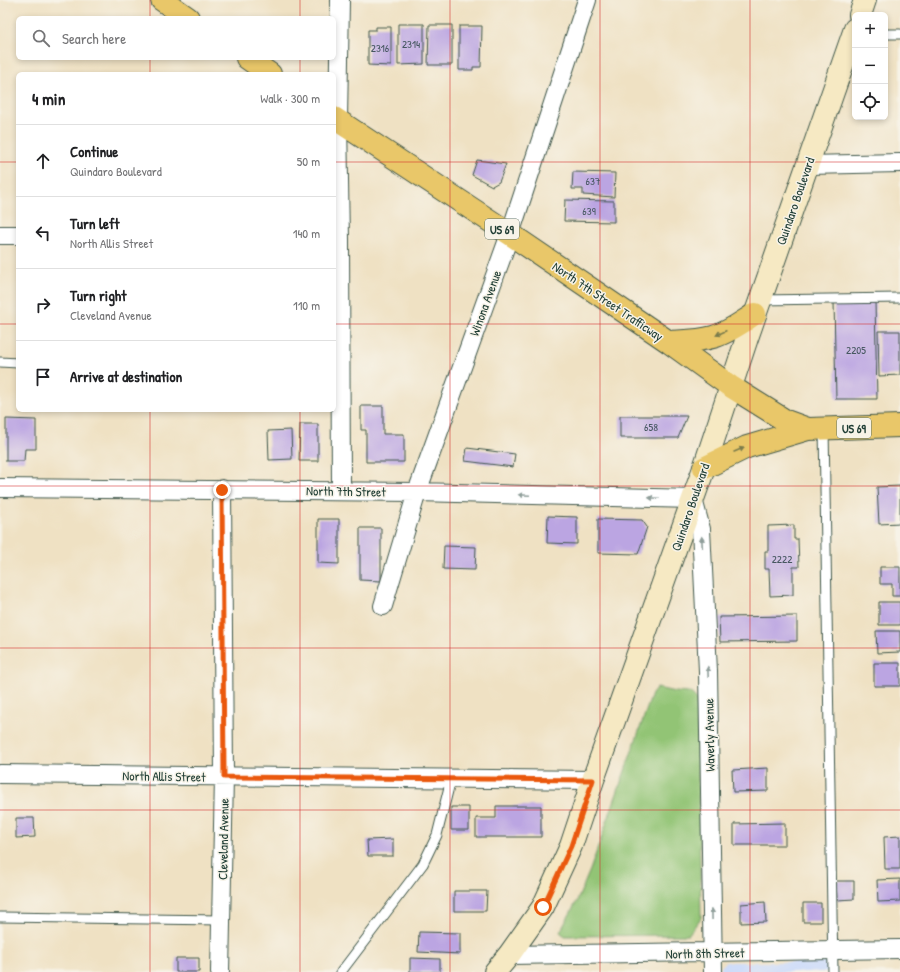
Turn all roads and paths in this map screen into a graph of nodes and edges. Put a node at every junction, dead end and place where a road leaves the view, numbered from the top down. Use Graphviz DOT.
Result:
graph roads {
  1 [pos="162,0"];
  2 [pos="340,0"];
  3 [pos="587,0"];
  4 [pos="865,0"];
  5 [pos="861,12"];
  6 [pos="185,16"];
  7 [pos="888,34"];
  8 [pos="900,34"];
  9 [pos="852,39"];
  10 [pos="250,60"];
  11 [pos="267,72"];
  12 [pos="336,119"];
  13 [pos="900,163"];
  14 [pos="808,165"];
  15 [pos="510,234"];
  16 [pos="0,235"];
  17 [pos="16,236"];
  18 [pos="337,240"];
  19 [pos="900,298"];
  20 [pos="757,307"];
  21 [pos="669,342"];
  22 [pos="0,362"];
  23 [pos="16,363"];
  24 [pos="337,369"];
  25 [pos="730,386"];
  26 [pos="900,426"];
  27 [pos="816,429"];
  28 [pos="704,468"];
  29 [pos="0,488"];
  30 [pos="222,490"];
  31 [pos="341,491"];
  32 [pos="416,492"];
  33 [pos="693,499"];
  34 [pos="383,606"];
  35 [pos="0,774"];
  36 [pos="224,777"];
  37 [pos="451,779"];
  38 [pos="593,780"];
  39 [pos="0,917"];
  40 [pos="221,920"];
  41 [pos="900,949"];
  42 [pos="833,951"];
  43 [pos="713,953"];
  44 [pos="509,955"];
  45 [pos="220,972"];
  46 [pos="341,972"];
  47 [pos="495,972"];
  48 [pos="713,972"];
  49 [pos="834,972"];
  1 -- 6 [label="main road"];
  2 -- 12 [label="street"];
  3 -- 15 [label="street, Winona Avenue"];
  4 -- 5 [label="main road, Quindaro Boulevard"];
  7 -- 8 [label="lane"];
  9 -- 14 [label="main road, Quindaro Boulevard"];
  10 -- 11 [label="main road"];
  12 -- 15 [label="main road, North 7th Street Trafficway / US 69"];
  12 -- 18 [label="street"];
  13 -- 14 [label="street"];
  14 -- 20 [label="main road, Quindaro Boulevard"];
  15 -- 21 [label="main road, North 7th Street Trafficway / US 69"];
  15 -- 32 [label="street, Winona Avenue"];
  16 -- 17 [label="street"];
  18 -- 24 [label="street"];
  19 -- 20 [label="lane"];
  20 -- 21 [label="main road, one-way"];
  20 -- 25 [label="main road, Quindaro Boulevard"];
  21 -- 25 [label="main road, North 7th Street Trafficway / US 69"];
  22 -- 23 [label="lane"];
  24 -- 31 [label="street"];
  25 -- 27 [label="main road, North 7th Street Trafficway / US 69"];
  25 -- 28 [label="main road, Quindaro Boulevard"];
  26 -- 27 [label="main road, North 7th Street Trafficway / US 69"];
  28 -- 27 [label="main road, one-way"];
  27 -- 42 [label="lane"];
  28 -- 33 [label="main road, Quindaro Boulevard"];
  29 -- 30 [label="street, North 7th Street"];
  30 -- 31 [label="street, North 7th Street"];
  30 -- 36 [label="street, Cleveland Avenue"];
  31 -- 32 [label="street, North 7th Street"];
  33 -- 32 [label="street, North 7th Street, one-way"];
  32 -- 34 [label="street, Winona Avenue"];
  33 -- 38 [label="main road, Quindaro Boulevard"];
  43 -- 33 [label="street, Waverly Avenue, one-way"];
  35 -- 36 [label="street, North Allis Street"];
  36 -- 37 [label="street, North Allis Street"];
  36 -- 40 [label="street, Cleveland Avenue"];
  37 -- 38 [label="street, North Allis Street"];
  37 -- 46 [label="lane"];
  38 -- 44 [label="main road, Quindaro Boulevard"];
  39 -- 40 [label="lane"];
  40 -- 45 [label="street, Cleveland Avenue"];
  41 -- 42 [label="street, North 8th Street"];
  42 -- 43 [label="street, North 8th Street"];
  42 -- 49 [label="lane"];
  43 -- 44 [label="street, North 8th Street"];
  43 -- 48 [label="street, Waverly Avenue"];
  44 -- 47 [label="main road, Quindaro Boulevard"];
}
